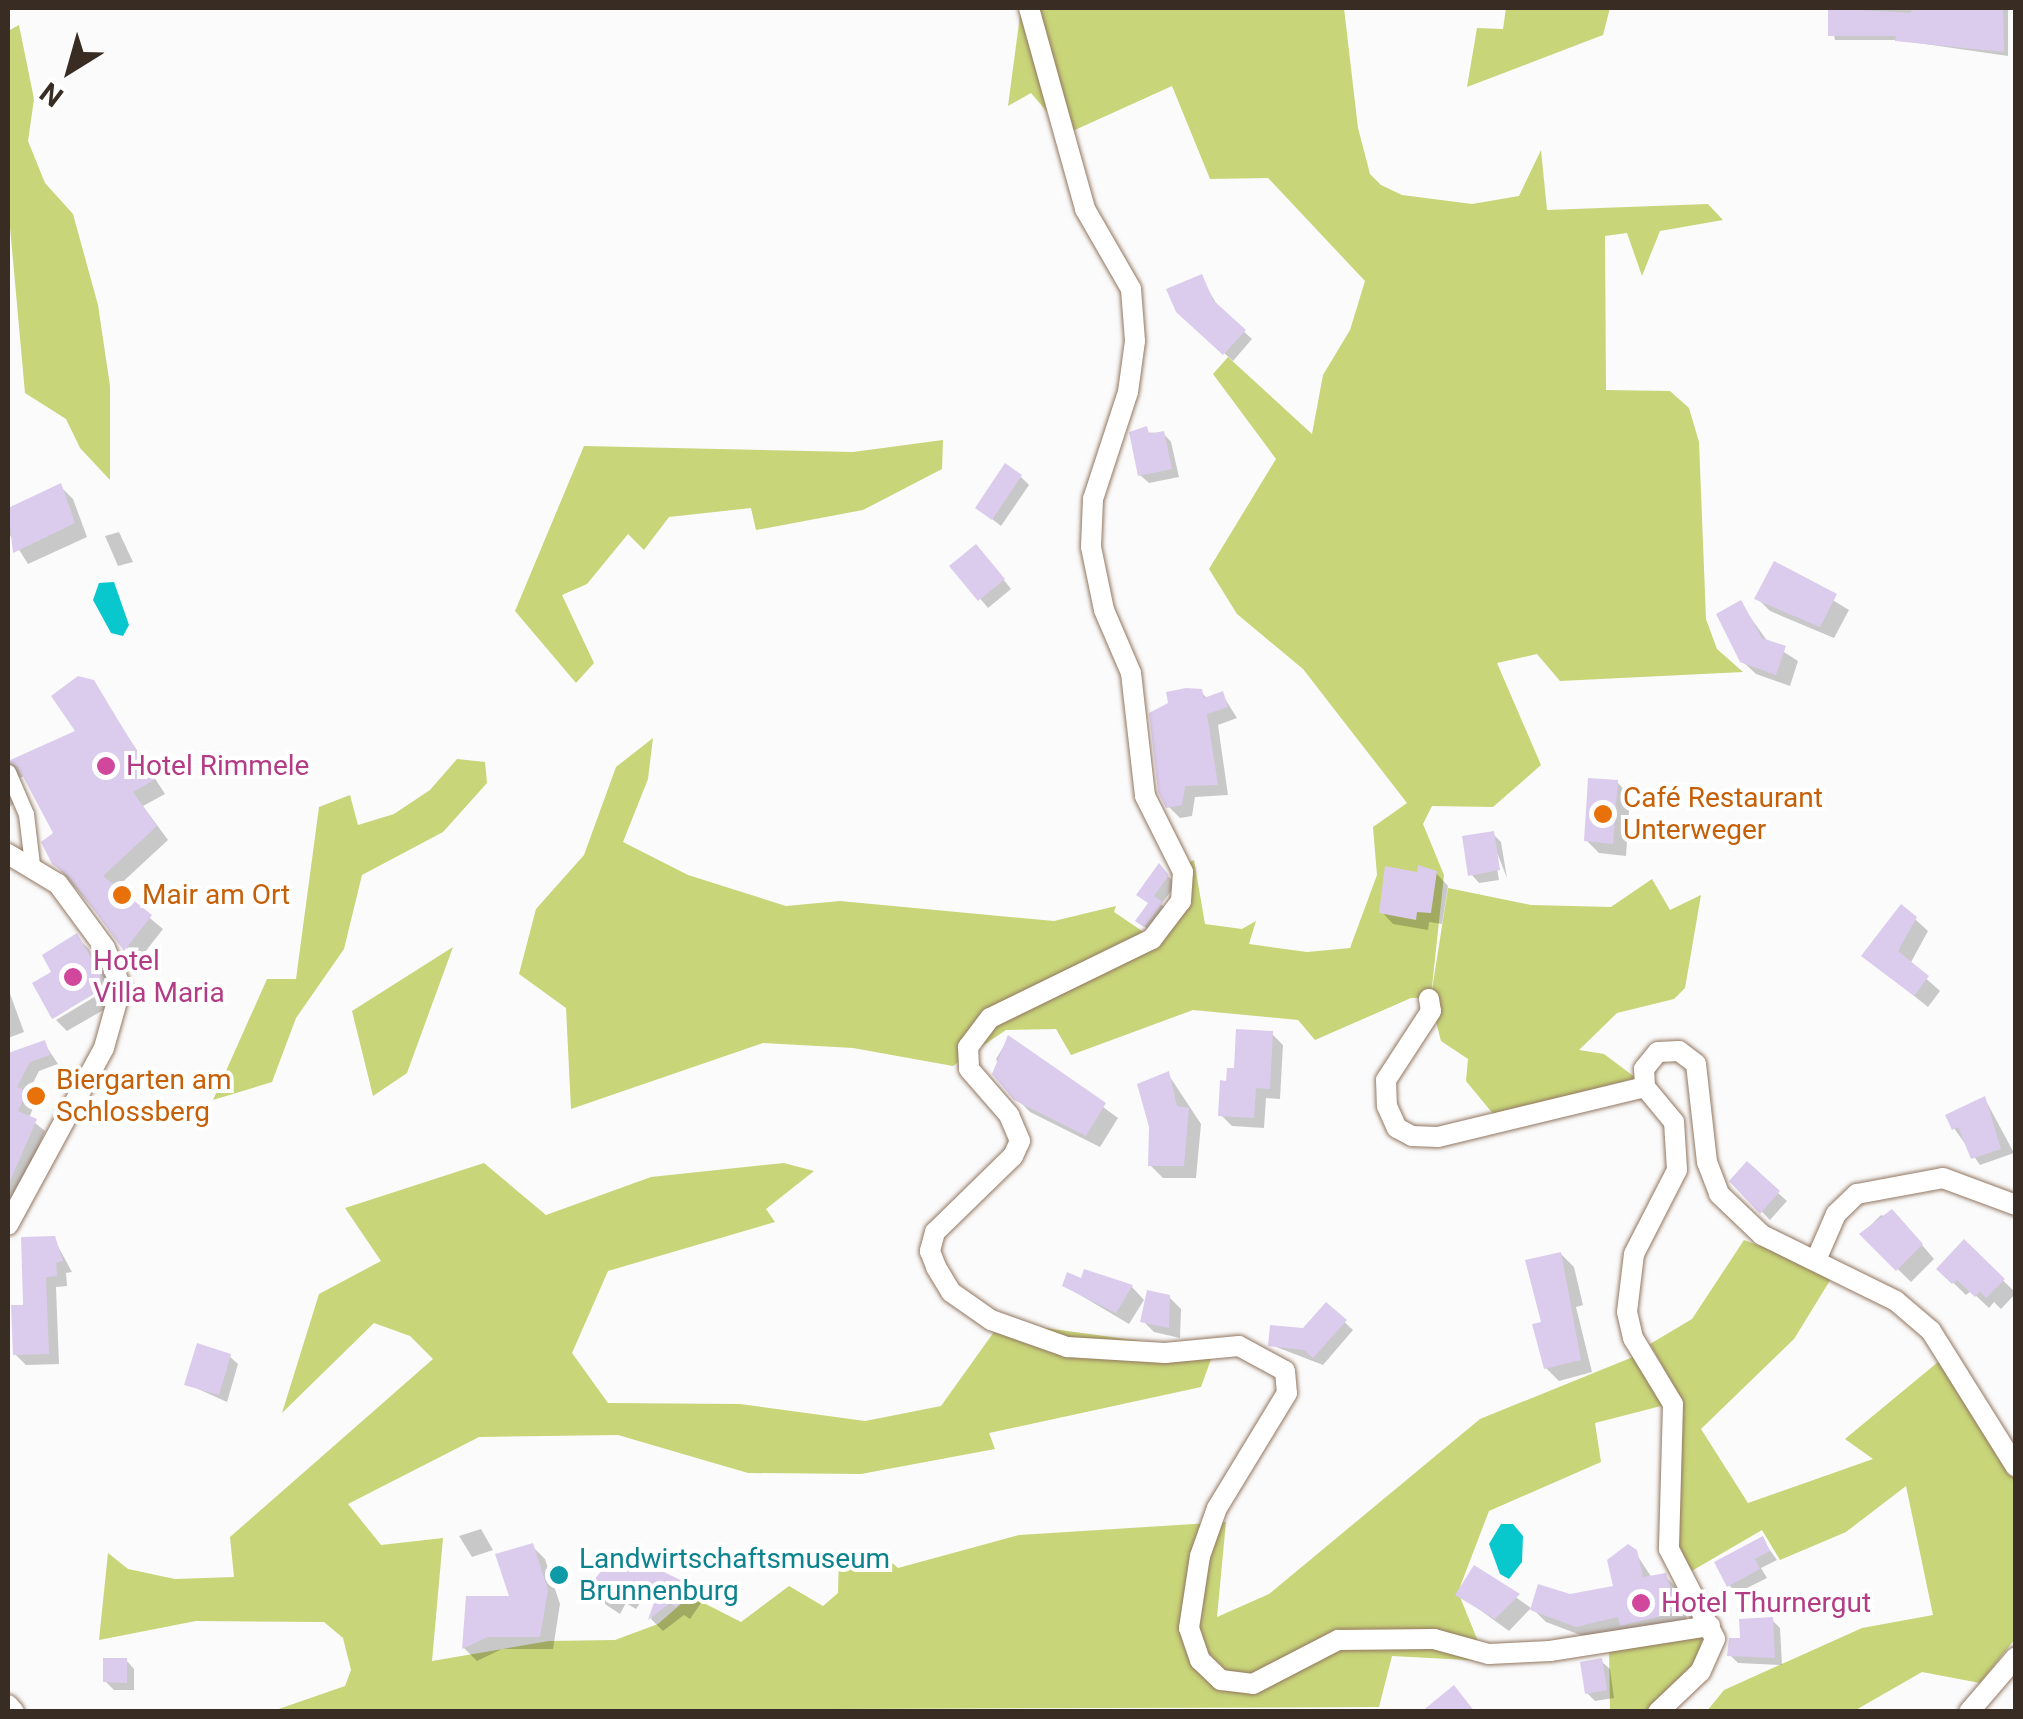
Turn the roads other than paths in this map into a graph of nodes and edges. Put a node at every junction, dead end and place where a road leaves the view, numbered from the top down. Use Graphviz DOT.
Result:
graph roads {
  1 [pos="1029,8"];
  2 [pos="8,772"];
  3 [pos="8,854"];
  4 [pos="32,864"];
  5 [pos="1428,998"];
  6 [pos="1645,1087"];
  7 [pos="2016,1205"];
  8 [pos="8,1226"];
  9 [pos="1816,1260"];
  10 [pos="2016,1467"];
  11 [pos="1710,1626"];
  12 [pos="2016,1657"];
  13 [pos="8,1705"];
  14 [pos="14,1712"];
  15 [pos="1658,1712"];
  16 [pos="1970,1712"];
  1 -- 11 [label="street"];
  2 -- 4 [label="street"];
  3 -- 4 [label="street"];
  4 -- 8 [label="street"];
  5 -- 6 [label="street"];
  6 -- 9 [label="street"];
  6 -- 11 [label="street"];
  7 -- 9 [label="street"];
  9 -- 10 [label="street"];
  11 -- 15 [label="street"];
  12 -- 16 [label="street"];
  13 -- 14 [label="street"];
}
